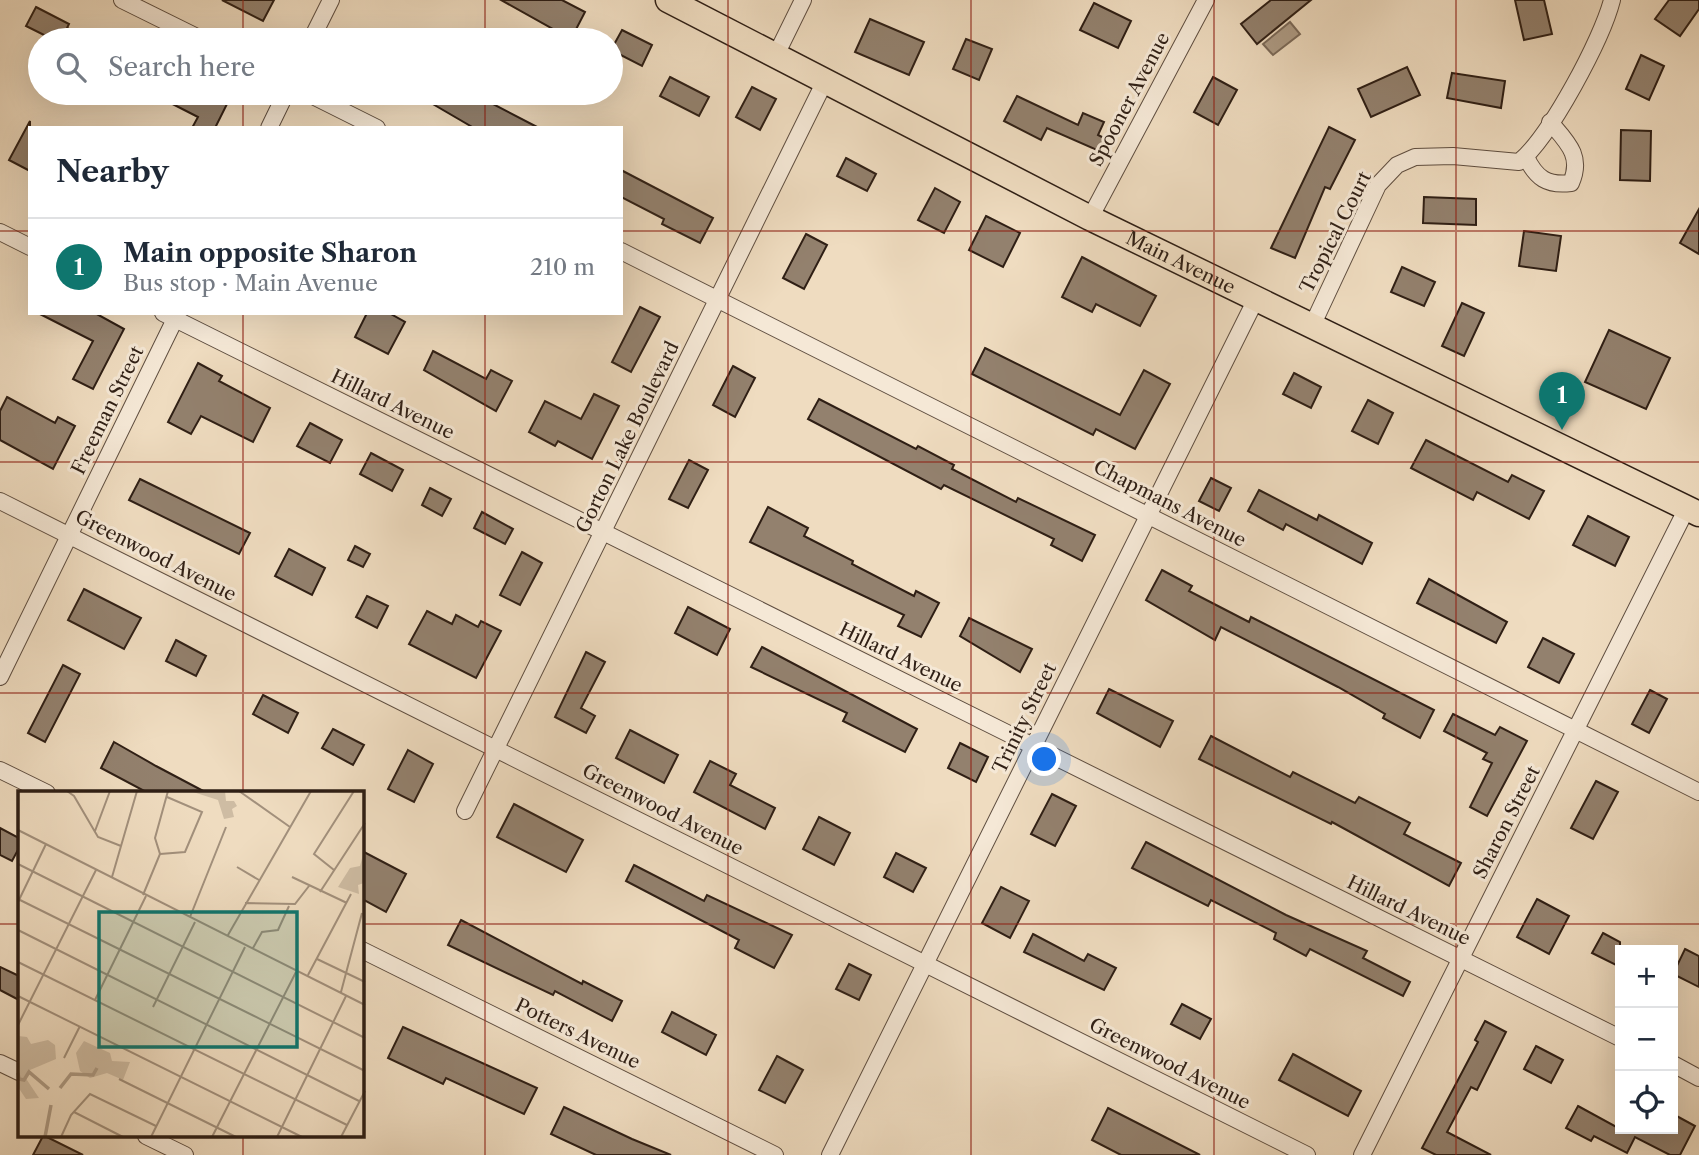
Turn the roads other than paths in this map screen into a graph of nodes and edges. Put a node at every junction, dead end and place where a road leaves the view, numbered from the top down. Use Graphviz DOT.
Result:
graph roads {
  1 [pos="122,0"];
  2 [pos="331,0"];
  3 [pos="668,0"];
  4 [pos="803,0"];
  5 [pos="1206,0"];
  6 [pos="1612,0"];
  7 [pos="179,28"];
  8 [pos="318,28"];
  9 [pos="776,55"];
  10 [pos="825,81"];
  11 [pos="280,105"];
  12 [pos="331,105"];
  13 [pos="1550,122"];
  14 [pos="270,126"];
  15 [pos="373,126"];
  16 [pos="1525,157"];
  17 [pos="1090,218"];
  18 [pos="0,232"];
  19 [pos="28,246"];
  20 [pos="623,252"];
  21 [pos="718,299"];
  22 [pos="1256,299"];
  23 [pos="172,315"];
  24 [pos="1311,326"];
  25 [pos="0,501"];
  26 [pos="1693,511"];
  27 [pos="1148,515"];
  28 [pos="603,532"];
  29 [pos="69,536"];
  30 [pos="0,677"];
  31 [pos="1576,730"];
  32 [pos="1033,746"];
  33 [pos="496,750"];
  34 [pos="0,769"];
  35 [pos="43,791"];
  36 [pos="1699,792"];
  37 [pos="465,811"];
  38 [pos="364,951"];
  39 [pos="1461,959"];
  40 [pos="925,964"];
  41 [pos="1615,1036"];
  42 [pos="0,1063"];
  43 [pos="1678,1067"];
  44 [pos="18,1072"];
  45 [pos="1699,1077"];
  46 [pos="150,1138"];
  47 [pos="185,1155"];
  48 [pos="775,1155"];
  49 [pos="830,1155"];
  50 [pos="1307,1155"];
  51 [pos="1362,1155"];
  1 -- 7 [label="street"];
  2 -- 8 [label="street"];
  3 -- 9 [label="main road, Main Avenue"];
  4 -- 9 [label="street"];
  5 -- 17 [label="street, Spooner Avenue"];
  6 -- 13 [label="street"];
  9 -- 10 [label="main road, Main Avenue"];
  10 -- 17 [label="main road, Main Avenue"];
  10 -- 21 [label="street, Gorton Lake Boulevard"];
  11 -- 14 [label="street"];
  12 -- 15 [label="street"];
  13 -- 16 [label="street"];
  13 -- 16 [label="street"];
  16 -- 24 [label="street, Tropical Court"];
  17 -- 22 [label="main road, Main Avenue"];
  18 -- 19 [label="street"];
  20 -- 21 [label="street, Chapmans Avenue"];
  21 -- 27 [label="street, Chapmans Avenue"];
  21 -- 28 [label="street, Gorton Lake Boulevard"];
  22 -- 24 [label="main road, Main Avenue"];
  22 -- 27 [label="street, Trinity Street"];
  23 -- 28 [label="street, Hillard Avenue"];
  23 -- 29 [label="street, Freeman Street"];
  24 -- 26 [label="main road, Main Avenue"];
  25 -- 29 [label="street, Greenwood Avenue"];
  26 -- 31 [label="street, Sharon Street"];
  27 -- 31 [label="street, Chapmans Avenue"];
  27 -- 32 [label="street, Trinity Street"];
  28 -- 32 [label="street, Hillard Avenue"];
  28 -- 33 [label="street, Gorton Lake Boulevard"];
  29 -- 30 [label="street, Freeman Street"];
  29 -- 33 [label="street, Greenwood Avenue"];
  31 -- 36 [label="street, Chapmans Avenue"];
  31 -- 39 [label="street, Sharon Street"];
  32 -- 39 [label="street, Hillard Avenue"];
  32 -- 40 [label="street, Trinity Street"];
  33 -- 37 [label="street, Gorton Lake Boulevard"];
  33 -- 40 [label="street, Greenwood Avenue"];
  34 -- 35 [label="street"];
  38 -- 48 [label="street, Potters Avenue"];
  39 -- 41 [label="street, Hillard Avenue"];
  39 -- 51 [label="street, Sharon Street"];
  40 -- 49 [label="street, Trinity Street"];
  40 -- 50 [label="street, Greenwood Avenue"];
  42 -- 44 [label="street"];
  43 -- 45 [label="street"];
  46 -- 47 [label="street"];
}
